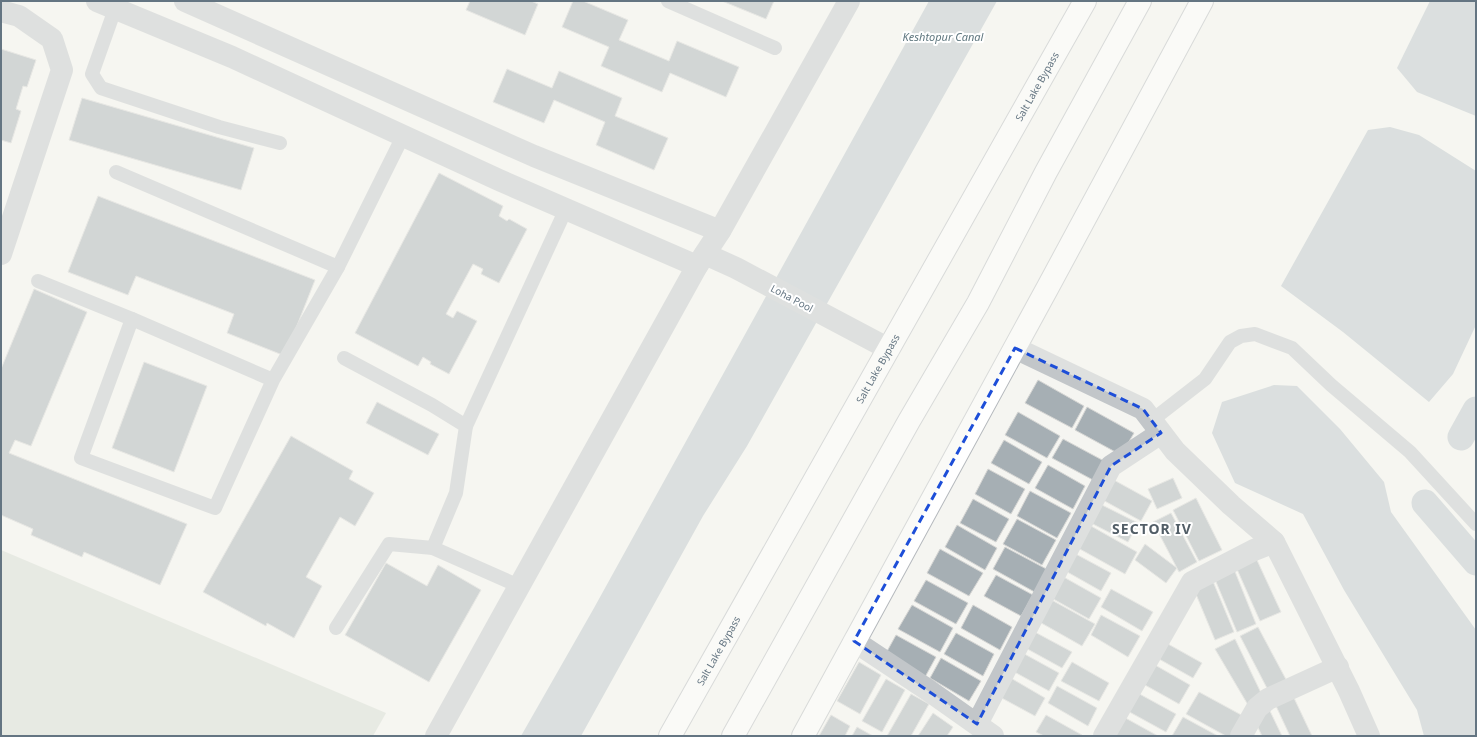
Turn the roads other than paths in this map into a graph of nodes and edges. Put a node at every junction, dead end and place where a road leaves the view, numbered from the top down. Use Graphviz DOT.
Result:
graph roads {
  1 [pos="184,1"];
  2 [pos="668,1"];
  3 [pos="849,1"];
  4 [pos="1085,1"];
  5 [pos="1140,1"];
  6 [pos="1202,1"];
  7 [pos="106,5"];
  8 [pos="1,11"];
  9 [pos="211,13"];
  10 [pos="196,42"];
  11 [pos="775,48"];
  12 [pos="403,136"];
  13 [pos="280,142"];
  14 [pos="116,172"];
  15 [pos="566,209"];
  16 [pos="720,230"];
  17 [pos="1,254"];
  18 [pos="701,260"];
  19 [pos="338,266"];
  20 [pos="38,281"];
  21 [pos="132,319"];
  22 [pos="1015,348"];
  23 [pos="889,349"];
  24 [pos="344,358"];
  25 [pos="273,380"];
  26 [pos="466,426"];
  27 [pos="1156,427"];
  28 [pos="1476,524"];
  29 [pos="1274,542"];
  30 [pos="433,548"];
  31 [pos="519,586"];
  32 [pos="336,628"];
  33 [pos="854,641"];
  34 [pos="1338,667"];
  35 [pos="985,730"];
  36 [pos="436,736"];
  37 [pos="670,736"];
  38 [pos="732,736"];
  39 [pos="803,736"];
  40 [pos="1104,736"];
  41 [pos="1242,736"];
  42 [pos="1369,736"];
  1 -- 9 [label="street"];
  2 -- 11 [label="lane"];
  3 -- 16 [label="street"];
  4 -- 23 [label="main road, Salt Lake Bypass"];
  5 -- 38 [label="main road"];
  6 -- 22 [label="main road"];
  7 -- 10 [label="street, Loha Pool"];
  7 -- 13 [label="lane"];
  8 -- 17 [label="street"];
  9 -- 10 [label="street"];
  9 -- 16 [label="street"];
  10 -- 12 [label="street, Loha Pool"];
  12 -- 15 [label="street, Loha Pool"];
  12 -- 19 [label="lane"];
  14 -- 19 [label="lane"];
  15 -- 18 [label="street, Loha Pool"];
  15 -- 26 [label="lane"];
  16 -- 18 [label="street"];
  18 -- 23 [label="street, Loha Pool"];
  18 -- 31 [label="street"];
  19 -- 25 [label="lane"];
  20 -- 21 [label="lane"];
  21 -- 25 [label="lane"];
  21 -- 25 [label="lane"];
  22 -- 27 [label="street"];
  22 -- 33 [label="main road"];
  23 -- 37 [label="main road, Salt Lake Bypass"];
  24 -- 26 [label="lane"];
  26 -- 30 [label="lane"];
  27 -- 28 [label="lane"];
  27 -- 29 [label="street"];
  27 -- 35 [label="street"];
  29 -- 34 [label="street"];
  29 -- 40 [label="street"];
  30 -- 31 [label="lane"];
  30 -- 32 [label="lane"];
  31 -- 36 [label="street"];
  33 -- 35 [label="street"];
  33 -- 39 [label="main road"];
  34 -- 41 [label="street"];
  34 -- 42 [label="street"];
}
